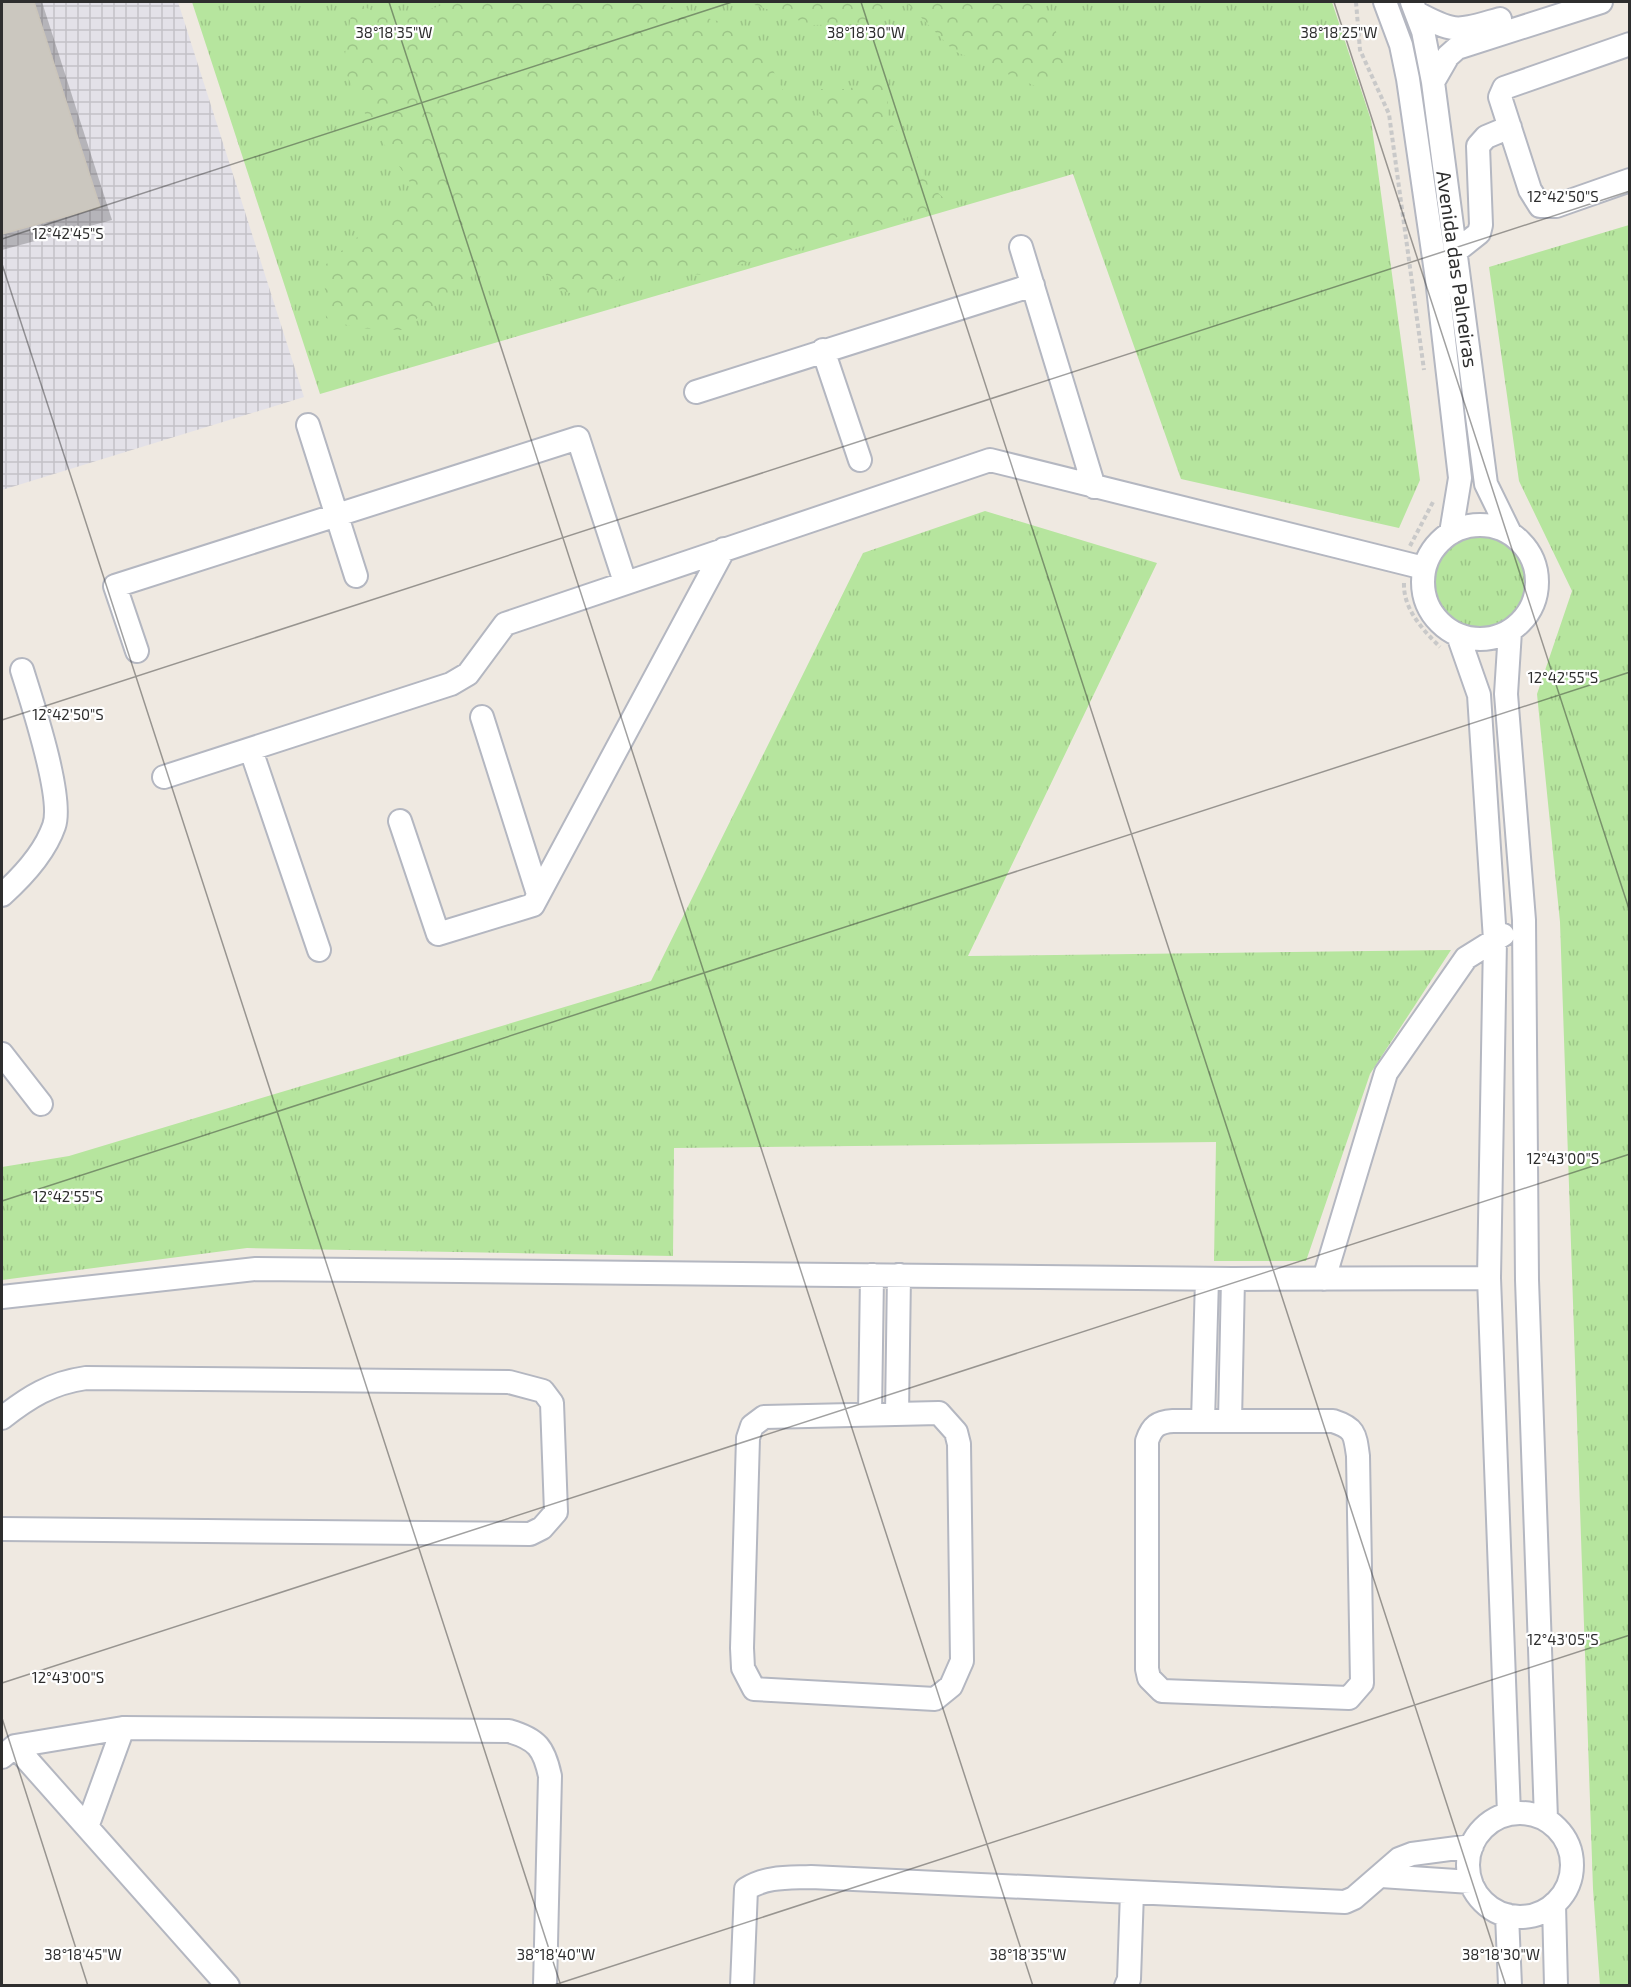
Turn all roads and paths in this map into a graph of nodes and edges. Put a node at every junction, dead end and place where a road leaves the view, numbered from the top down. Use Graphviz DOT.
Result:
graph roads {
  1 [pos="1356,2"];
  2 [pos="1385,2"];
  3 [pos="1556,2"];
  4 [pos="1600,2"];
  5 [pos="1415,7"];
  6 [pos="1629,44"];
  7 [pos="1433,82"];
  8 [pos="1510,127"];
  9 [pos="1629,180"];
  10 [pos="1021,248"];
  11 [pos="1455,252"];
  12 [pos="1033,285"];
  13 [pos="823,350"];
  14 [pos="1425,378"];
  15 [pos="696,392"];
  16 [pos="308,425"];
  17 [pos="860,460"];
  18 [pos="1094,488"];
  19 [pos="1433,500"];
  20 [pos="337,517"];
  21 [pos="1451,533"];
  22 [pos="1510,533"];
  23 [pos="724,549"];
  24 [pos="1415,566"];
  25 [pos="356,576"];
  26 [pos="626,582"];
  27 [pos="1510,631"];
  28 [pos="1451,643"];
  29 [pos="137,651"];
  30 [pos="22,670"];
  31 [pos="482,717"];
  32 [pos="251,750"];
  33 [pos="164,777"];
  34 [pos="400,820"];
  35 [pos="538,894"];
  36 [pos="2,895"];
  37 [pos="1524,920"];
  38 [pos="1495,940"];
  39 [pos="319,950"];
  40 [pos="2,1054"];
  41 [pos="41,1104"];
  42 [pos="872,1275"];
  43 [pos="899,1275"];
  44 [pos="1489,1278"];
  45 [pos="1207,1279"];
  46 [pos="1233,1279"];
  47 [pos="1324,1279"];
  48 [pos="2,1298"];
  49 [pos="870,1414"];
  50 [pos="897,1414"];
  51 [pos="2,1418"];
  52 [pos="1203,1421"];
  53 [pos="1230,1421"];
  54 [pos="2,1529"];
  55 [pos="123,1728"];
  56 [pos="8,1751"];
  57 [pos="1509,1814"];
  58 [pos="1546,1819"];
  59 [pos="87,1827"];
  60 [pos="1472,1846"];
  61 [pos="1381,1876"];
  62 [pos="1471,1882"];
  63 [pos="1131,1892"];
  64 [pos="1554,1904"];
  65 [pos="1507,1915"];
  66 [pos="228,1986"];
  67 [pos="545,1986"];
  68 [pos="742,1986"];
  69 [pos="1126,1986"];
  70 [pos="1510,1986"];
  71 [pos="1556,1986"];
  1 -- 14 [label="path"];
  2 -- 21 [label="street, Avenida das Palneiras"];
  3 -- 5 [label="street"];
  4 -- 7 [label="street"];
  5 -- 7 [label="street, Avenida das Palneiras"];
  6 -- 8 [label="street"];
  7 -- 11 [label="street, Avenida das Palneiras"];
  8 -- 9 [label="street"];
  8 -- 11 [label="street"];
  10 -- 12 [label="street"];
  11 -- 22 [label="street, Avenida das Palneiras"];
  12 -- 13 [label="street"];
  12 -- 18 [label="street"];
  13 -- 15 [label="street"];
  13 -- 17 [label="street"];
  16 -- 20 [label="street"];
  18 -- 23 [label="street"];
  18 -- 24 [label="street"];
  19 -- 24 [label="path"];
  20 -- 25 [label="street"];
  20 -- 26 [label="street"];
  20 -- 29 [label="street"];
  21 -- 22 [label="street"];
  21 -- 24 [label="street"];
  22 -- 27 [label="street"];
  23 -- 26 [label="street"];
  23 -- 35 [label="street"];
  24 -- 28 [label="street"];
  24 -- 28 [label="path"];
  26 -- 32 [label="street"];
  27 -- 28 [label="street"];
  27 -- 37 [label="street"];
  28 -- 38 [label="street"];
  30 -- 36 [label="street"];
  31 -- 35 [label="street"];
  32 -- 33 [label="street"];
  32 -- 39 [label="street"];
  34 -- 35 [label="street"];
  37 -- 38 [label="street"];
  37 -- 58 [label="street"];
  38 -- 44 [label="street"];
  38 -- 47 [label="street"];
  40 -- 41 [label="street"];
  42 -- 43 [label="street"];
  42 -- 48 [label="street"];
  42 -- 49 [label="street"];
  43 -- 45 [label="street"];
  43 -- 50 [label="street"];
  44 -- 47 [label="street"];
  44 -- 57 [label="street"];
  45 -- 46 [label="street"];
  45 -- 52 [label="street"];
  46 -- 47 [label="street"];
  46 -- 53 [label="street"];
  49 -- 50 [label="street"];
  49 -- 50 [label="street"];
  51 -- 54 [label="street"];
  52 -- 53 [label="street"];
  52 -- 53 [label="street"];
  55 -- 56 [label="street"];
  55 -- 59 [label="street"];
  55 -- 67 [label="street"];
  56 -- 59 [label="street"];
  57 -- 58 [label="street"];
  57 -- 60 [label="street"];
  58 -- 64 [label="street"];
  59 -- 66 [label="street"];
  60 -- 61 [label="street"];
  60 -- 62 [label="street"];
  61 -- 62 [label="street"];
  61 -- 63 [label="street"];
  62 -- 65 [label="street"];
  63 -- 68 [label="street"];
  63 -- 69 [label="street"];
  64 -- 65 [label="street"];
  64 -- 71 [label="street"];
  65 -- 70 [label="street"];
}
